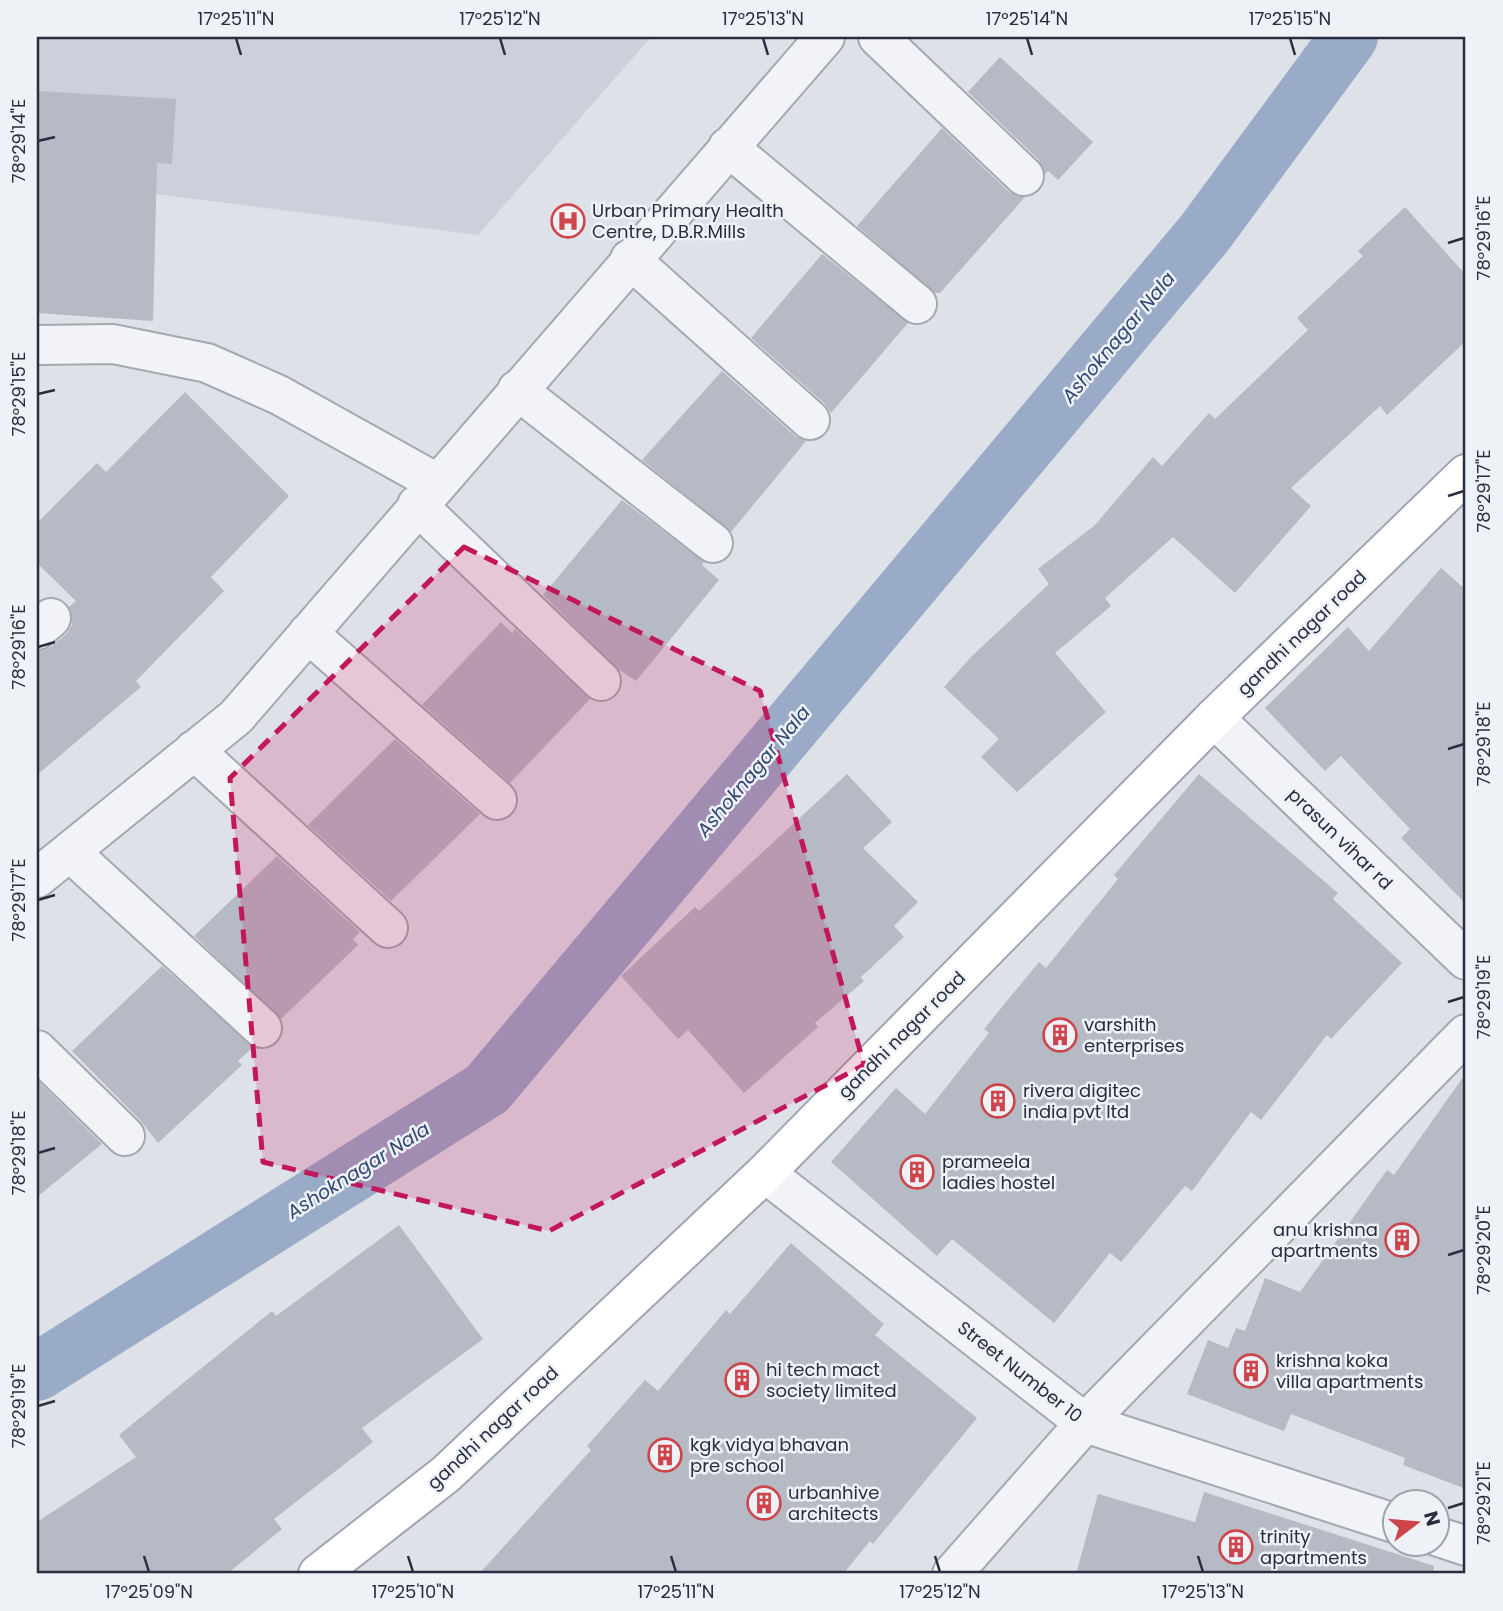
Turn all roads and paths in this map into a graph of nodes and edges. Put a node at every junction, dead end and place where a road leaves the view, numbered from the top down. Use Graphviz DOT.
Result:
graph roads {
  1 [pos="825,37"];
  2 [pos="878,37"];
  3 [pos="728,147"];
  4 [pos="1024,176"];
  5 [pos="630,259"];
  6 [pos="918,304"];
  7 [pos="37,345"];
  8 [pos="517,390"];
  9 [pos="810,420"];
  10 [pos="1466,474"];
  11 [pos="427,494"];
  12 [pos="713,543"];
  13 [pos="308,633"];
  14 [pos="601,681"];
  15 [pos="1214,718"];
  16 [pos="194,750"];
  17 [pos="497,800"];
  18 [pos="70,852"];
  19 [pos="37,878"];
  20 [pos="388,928"];
  21 [pos="1466,960"];
  22 [pos="262,1028"];
  23 [pos="1466,1034"];
  24 [pos="37,1050"];
  25 [pos="125,1136"];
  26 [pos="765,1173"];
  27 [pos="1085,1423"];
  28 [pos="1380,1517"];
  29 [pos="1466,1553"];
  30 [pos="318,1574"];
  31 [pos="952,1574"];
  32 [pos="1461,1574"];
  1 -- 3 [label="street"];
  2 -- 4 [label="street"];
  3 -- 5 [label="street"];
  3 -- 6 [label="street"];
  5 -- 8 [label="street"];
  5 -- 9 [label="street"];
  7 -- 11 [label="street"];
  8 -- 11 [label="street"];
  8 -- 12 [label="street"];
  10 -- 15 [label="main road, gandhi nagar road"];
  11 -- 13 [label="street"];
  11 -- 14 [label="street"];
  13 -- 16 [label="street"];
  13 -- 17 [label="street"];
  15 -- 21 [label="street, prasun vihar rd"];
  15 -- 26 [label="main road, gandhi nagar road"];
  16 -- 18 [label="street"];
  16 -- 20 [label="street"];
  18 -- 19 [label="street"];
  18 -- 22 [label="street"];
  23 -- 27 [label="street"];
  24 -- 25 [label="street"];
  26 -- 27 [label="street, Street Number 10"];
  26 -- 30 [label="main road, gandhi nagar road"];
  27 -- 28 [label="street, Street Number 10"];
  27 -- 31 [label="street"];
  29 -- 32 [label="street"];
}
